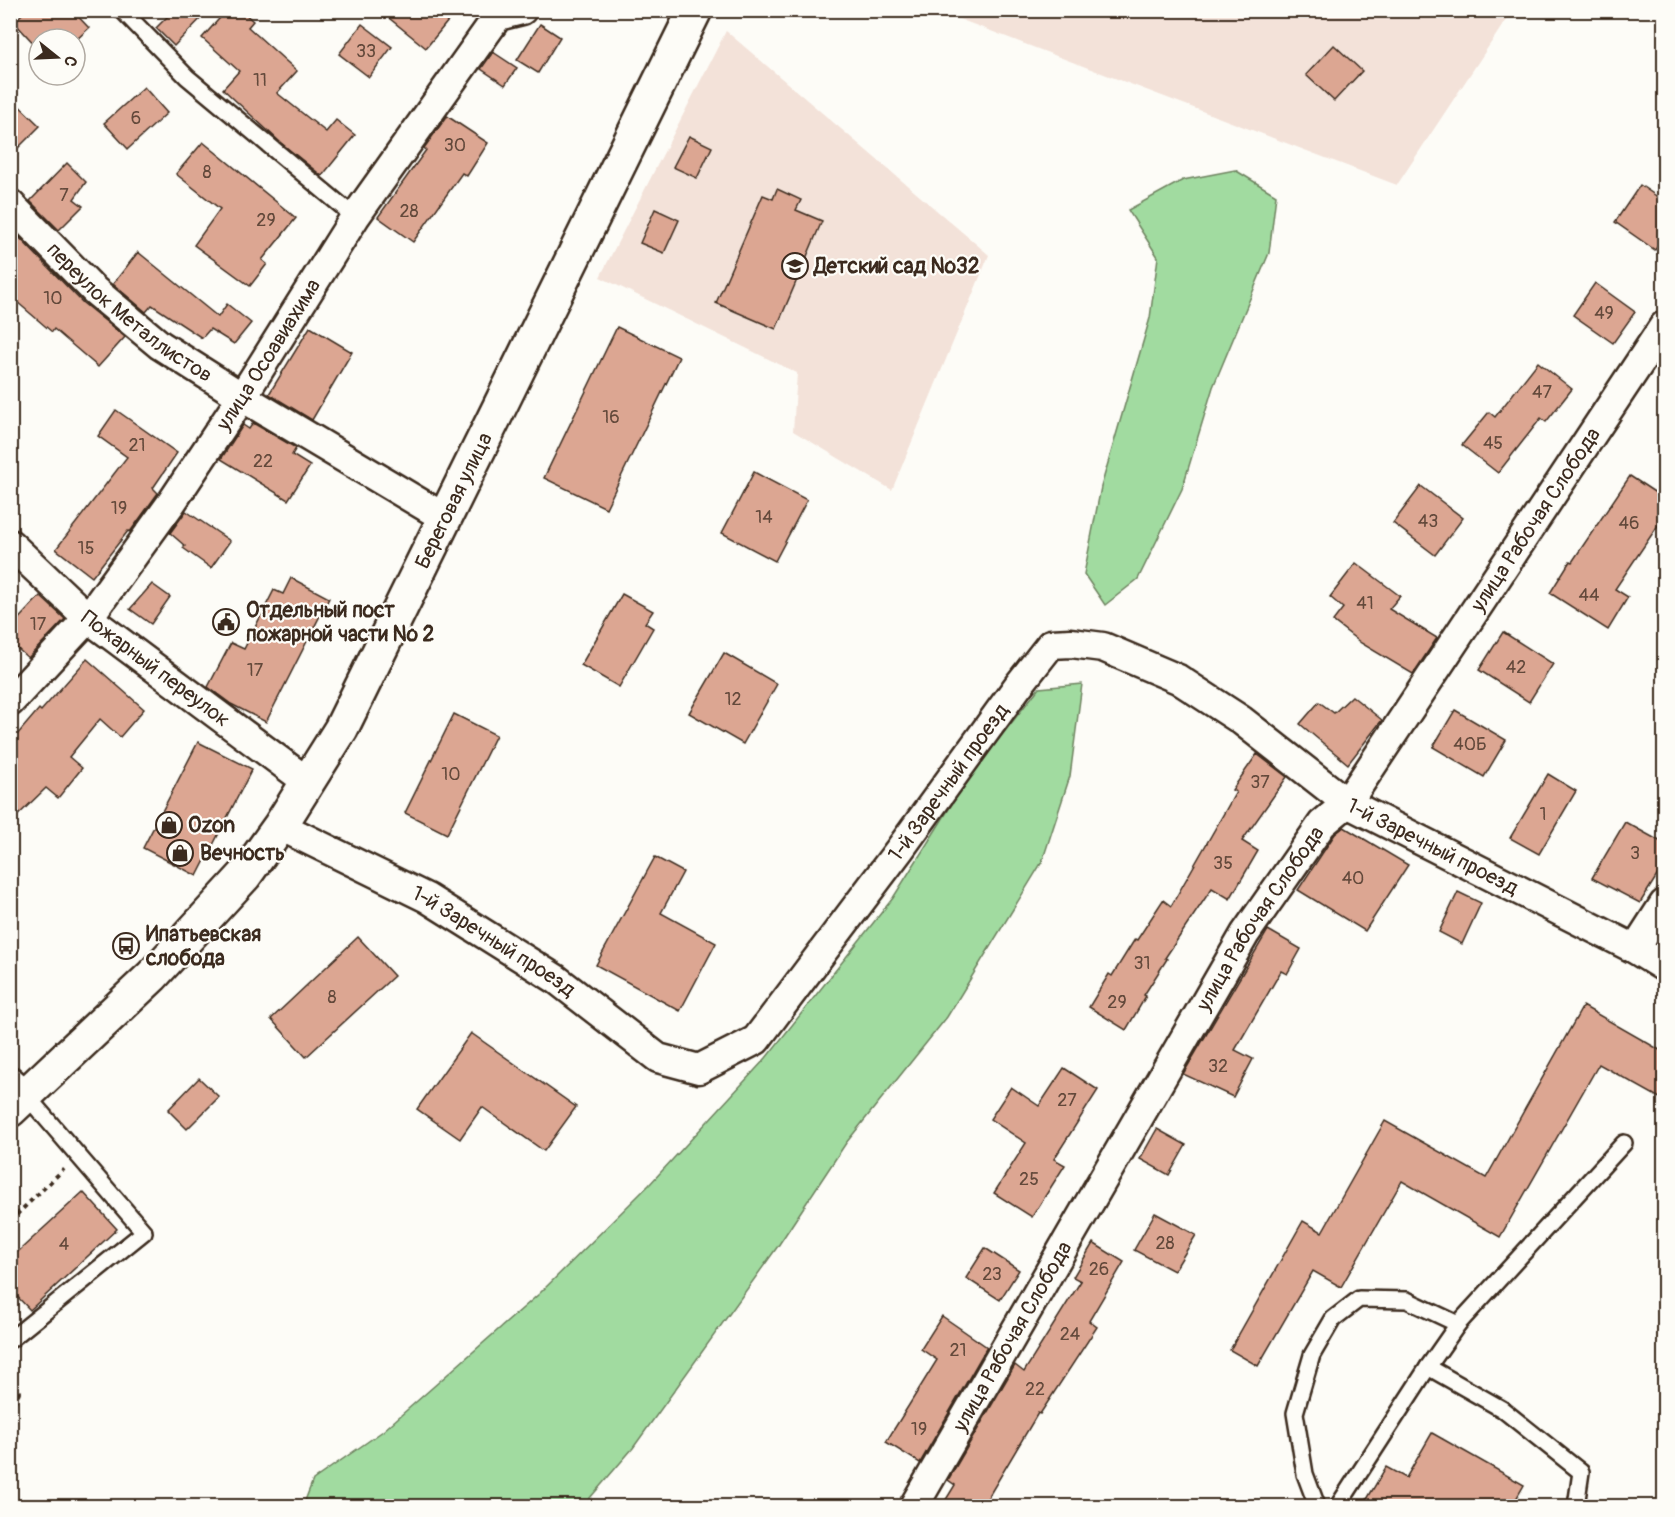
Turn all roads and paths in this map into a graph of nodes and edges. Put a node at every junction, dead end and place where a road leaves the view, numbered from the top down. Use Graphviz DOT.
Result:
graph roads {
  1 [pos="122,10"];
  2 [pos="695,10"];
  3 [pos="503,12"];
  4 [pos="10,204"];
  5 [pos="355,217"];
  6 [pos="1665,326"];
  7 [pos="242,398"];
  8 [pos="445,518"];
  9 [pos="10,544"];
  10 [pos="88,618"];
  11 [pos="10,702"];
  12 [pos="309,783"];
  13 [pos="1347,803"];
  14 [pos="280,826"];
  15 [pos="1665,904"];
  16 [pos="1635,949"];
  17 [pos="1665,967"];
  18 [pos="16,1095"];
  19 [pos="1624,1143"];
  20 [pos="78,1156"];
  21 [pos="10,1221"];
  22 [pos="1458,1324"];
  23 [pos="10,1340"];
  24 [pos="1428,1367"];
  25 [pos="10,1376"];
  26 [pos="10,1413"];
  27 [pos="914,1506"];
  28 [pos="1317,1506"];
  29 [pos="1338,1506"];
  30 [pos="1576,1506"];
  1 -- 5 [label="lane"];
  2 -- 8 [label="main road, Береговая улица"];
  3 -- 5 [label="street, улица Осоавиахима"];
  4 -- 7 [label="street, переулок Металлистов"];
  5 -- 7 [label="street, улица Осоавиахима"];
  6 -- 13 [label="street, улица Рабочая Слобода"];
  7 -- 8 [label="street, переулок Металлистов"];
  7 -- 10 [label="street, улица Осоавиахима"];
  8 -- 12 [label="main road, Береговая улица"];
  9 -- 10 [label="street, Пожарный переулок"];
  10 -- 11 [label="street, улица Осоавиахима"];
  10 -- 12 [label="street, Пожарный переулок"];
  12 -- 14 [label="main road, Береговая улица"];
  13 -- 14 [label="street, 1-й Заречный проезд"];
  13 -- 16 [label="street, 1-й Заречный проезд"];
  13 -- 27 [label="street, улица Рабочая Слобода"];
  14 -- 18 [label="main road, Береговая улица"];
  15 -- 16 [label="street"];
  16 -- 17 [label="street, 1-й Заречный проезд"];
  18 -- 20 [label="lane"];
  19 -- 22 [label="lane"];
  20 -- 21 [label="path"];
  20 -- 23 [label="lane"];
  22 -- 24 [label="lane"];
  22 -- 28 [label="lane"];
  24 -- 29 [label="lane"];
  24 -- 30 [label="lane"];
  25 -- 26 [label="path"];
}
